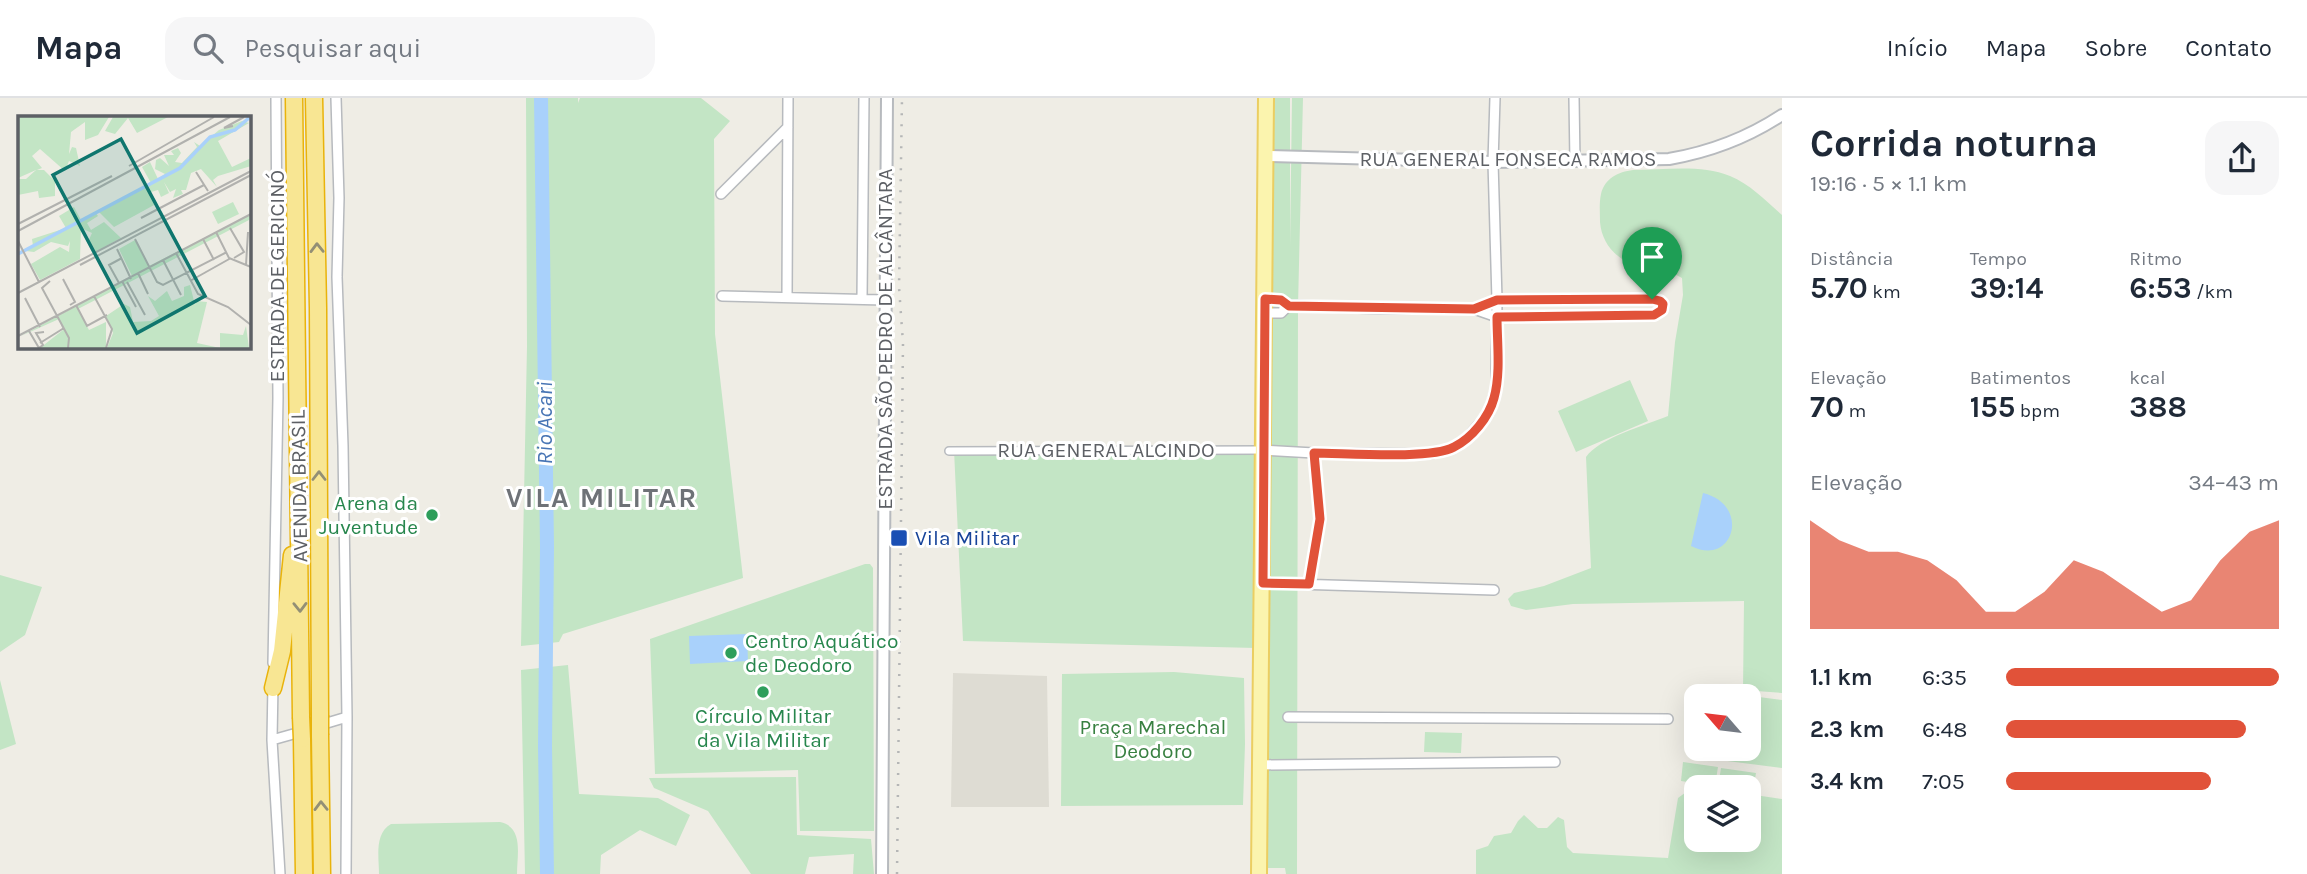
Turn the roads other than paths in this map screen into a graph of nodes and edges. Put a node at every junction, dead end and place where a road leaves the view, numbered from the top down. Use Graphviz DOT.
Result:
graph roads {
  1 [pos="276,98"];
  2 [pos="294,98"];
  3 [pos="314,98"];
  4 [pos="337,98"];
  5 [pos="788,98"];
  6 [pos="864,98"];
  7 [pos="887,98"];
  8 [pos="1266,98"];
  9 [pos="1495,98"];
  10 [pos="1574,98"];
  11 [pos="1782,115"];
  12 [pos="788,127"];
  13 [pos="1266,156"];
  14 [pos="1493,162"];
  15 [pos="1574,162"];
  16 [pos="721,194"];
  17 [pos="722,296"];
  18 [pos="786,297"];
  19 [pos="862,299"];
  20 [pos="1578,299"];
  21 [pos="884,300"];
  22 [pos="1497,300"];
  23 [pos="1265,306"];
  24 [pos="1289,306"];
  25 [pos="1474,309"];
  26 [pos="1577,316"];
  27 [pos="1497,317"];
  28 [pos="1263,450"];
  29 [pos="949,451"];
  30 [pos="1314,453"];
  31 [pos="299,515"];
  32 [pos="1263,583"];
  33 [pos="1309,584"];
  34 [pos="1494,590"];
  35 [pos="273,688"];
  36 [pos="347,717"];
  37 [pos="1288,717"];
  38 [pos="1668,719"];
  39 [pos="272,740"];
  40 [pos="1555,762"];
  41 [pos="1259,765"];
  42 [pos="280,874"];
  43 [pos="304,874"];
  44 [pos="323,874"];
  45 [pos="346,874"];
  46 [pos="882,874"];
  47 [pos="1259,874"];
  1 -- 35 [label="street, ESTRADA DE GERICINÓ"];
  2 -- 31 [label="highway, AVENIDA BRASIL"];
  44 -- 3 [label="highway, AVENIDA BRASIL, one-way, bridge"];
  4 -- 36 [label="street"];
  5 -- 12 [label="street"];
  6 -- 19 [label="street"];
  7 -- 21 [label="street, ESTRADA SÃO PEDRO DE ALCÂNTARA"];
  8 -- 13 [label="main road"];
  9 -- 14 [label="street"];
  10 -- 15 [label="street"];
  11 -- 15 [label="street, RUA GENERAL FONSECA RAMOS"];
  12 -- 16 [label="street"];
  12 -- 18 [label="street"];
  13 -- 14 [label="street, RUA GENERAL FONSECA RAMOS"];
  13 -- 23 [label="main road"];
  14 -- 15 [label="street, RUA GENERAL FONSECA RAMOS"];
  14 -- 22 [label="street"];
  17 -- 18 [label="street"];
  18 -- 19 [label="street"];
  19 -- 21 [label="street"];
  20 -- 22 [label="street"];
  20 -- 26 [label="street"];
  20 -- 26 [label="street"];
  21 -- 46 [label="street, ESTRADA SÃO PEDRO DE ALCÂNTARA"];
  22 -- 25 [label="street"];
  22 -- 27 [label="street"];
  23 -- 24 [label="street"];
  23 -- 24 [label="street"];
  23 -- 28 [label="main road"];
  24 -- 25 [label="street"];
  25 -- 27 [label="street"];
  26 -- 27 [label="street"];
  27 -- 30 [label="street"];
  28 -- 29 [label="street, RUA GENERAL ALCINDO"];
  28 -- 30 [label="street"];
  28 -- 32 [label="main road"];
  30 -- 33 [label="street"];
  31 -- 35 [label="highway"];
  31 -- 43 [label="highway, AVENIDA BRASIL, one-way, bridge"];
  32 -- 33 [label="street"];
  32 -- 41 [label="main road"];
  33 -- 34 [label="street"];
  35 -- 39 [label="street, ESTRADA DE GERICINÓ"];
  36 -- 39 [label="street"];
  36 -- 45 [label="street"];
  37 -- 38 [label="street"];
  39 -- 42 [label="street, ESTRADA DE GERICINÓ"];
  40 -- 41 [label="street"];
  41 -- 47 [label="main road"];
}
